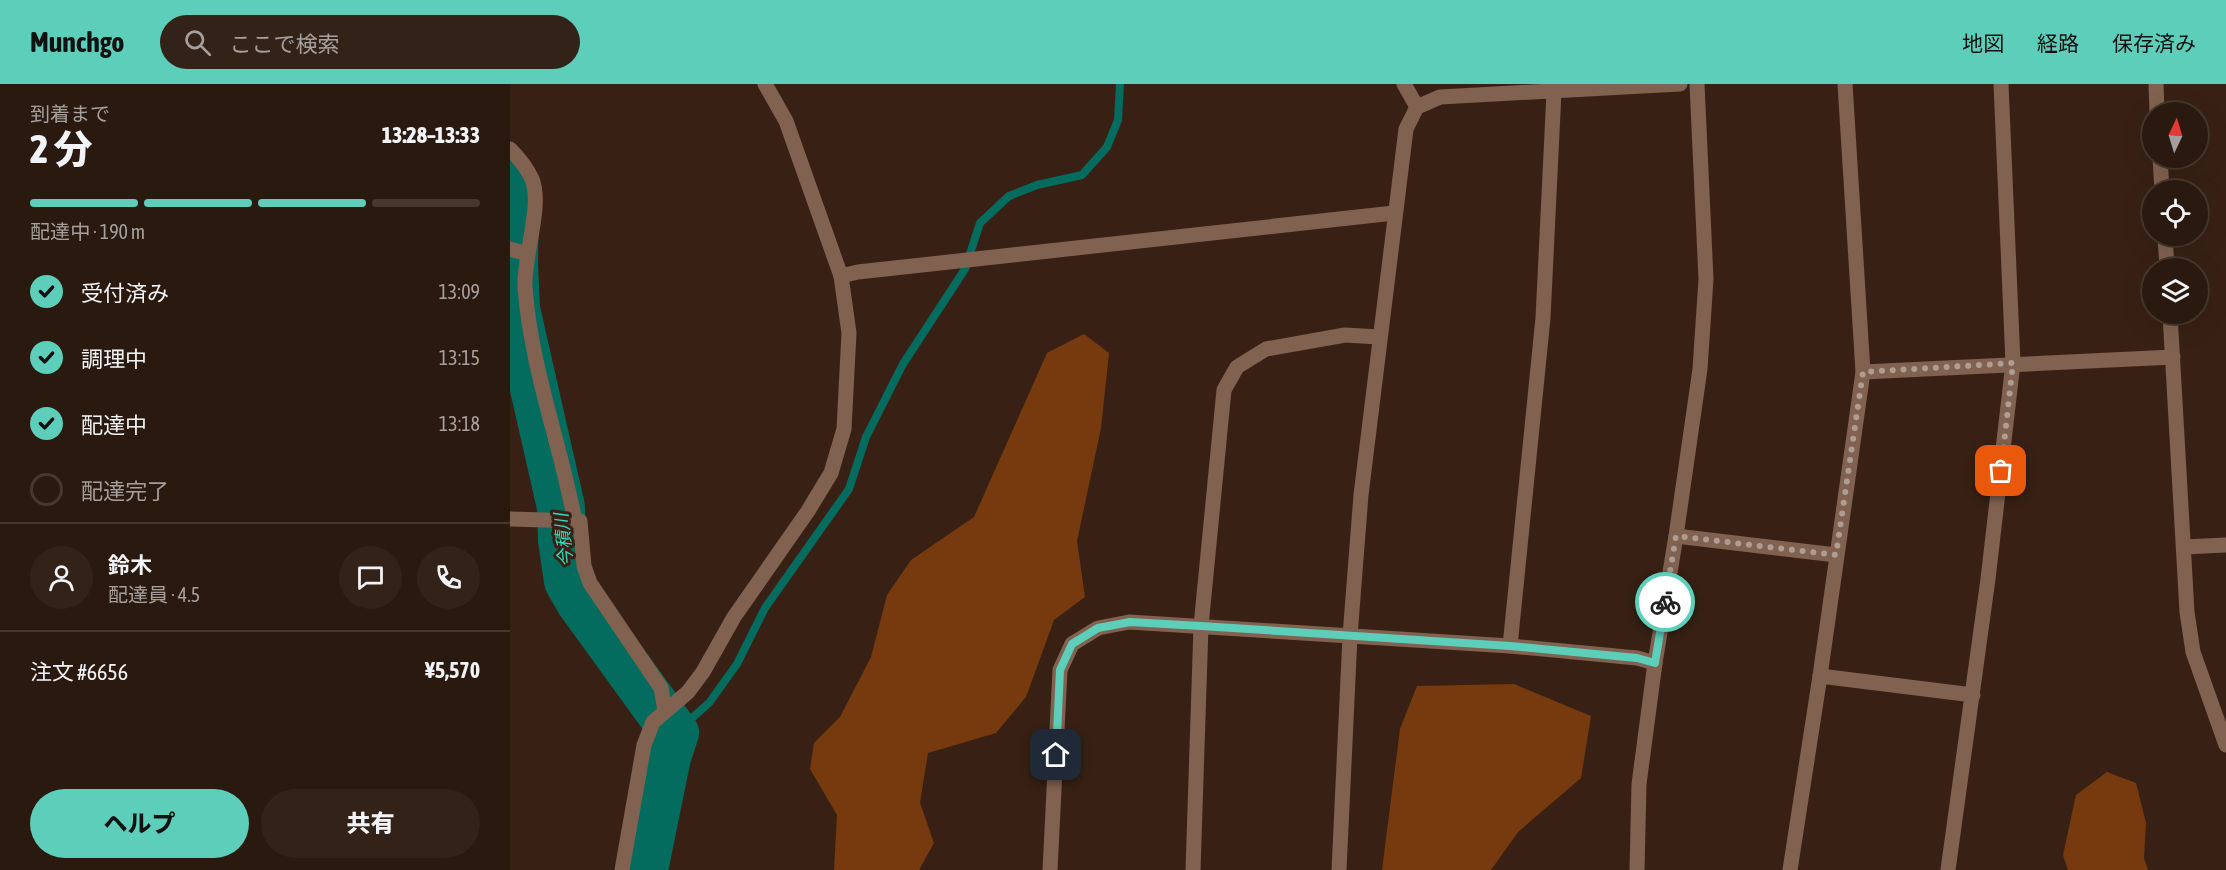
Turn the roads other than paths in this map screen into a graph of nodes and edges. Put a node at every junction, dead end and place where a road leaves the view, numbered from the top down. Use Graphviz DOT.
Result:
graph roads {
  1 [pos="765,84"];
  2 [pos="1404,84"];
  3 [pos="1680,84"];
  4 [pos="1697,84"];
  5 [pos="1845,84"];
  6 [pos="2001,84"];
  7 [pos="2156,84"];
  8 [pos="1554,92"];
  9 [pos="2157,102"];
  10 [pos="1417,107"];
  11 [pos="510,149"];
  12 [pos="1394,213"];
  13 [pos="510,249"];
  14 [pos="528,254"];
  15 [pos="841,276"];
  16 [pos="2171,324"];
  17 [pos="1379,337"];
  18 [pos="2173,357"];
  19 [pos="2013,363"];
  20 [pos="1863,372"];
  21 [pos="510,519"];
  22 [pos="575,521"];
  23 [pos="1676,536"];
  24 [pos="2226,545"];
  25 [pos="2184,547"];
  26 [pos="1836,555"];
  27 [pos="1201,626"];
  28 [pos="1350,636"];
  29 [pos="1510,646"];
  30 [pos="1655,663"];
  31 [pos="1820,676"];
  32 [pos="1973,694"];
  33 [pos="665,711"];
  34 [pos="2226,745"];
  35 [pos="622,870"];
  36 [pos="1050,870"];
  37 [pos="1193,870"];
  38 [pos="1339,870"];
  39 [pos="1637,870"];
  40 [pos="1790,870"];
  41 [pos="1948,870"];
  1 -- 15 [label="street"];
  2 -- 10 [label="street"];
  3 -- 8 [label="street"];
  4 -- 23 [label="street"];
  5 -- 20 [label="street"];
  6 -- 19 [label="street"];
  7 -- 9 [label="street"];
  8 -- 10 [label="street"];
  8 -- 29 [label="street"];
  10 -- 12 [label="street"];
  11 -- 14 [label="street"];
  12 -- 15 [label="street"];
  12 -- 17 [label="street"];
  13 -- 14 [label="street"];
  14 -- 22 [label="street"];
  15 -- 33 [label="street"];
  16 -- 18 [label="street"];
  17 -- 27 [label="street"];
  17 -- 28 [label="street"];
  18 -- 19 [label="street"];
  18 -- 25 [label="street"];
  19 -- 20 [label="street"];
  19 -- 32 [label="street"];
  20 -- 26 [label="street"];
  21 -- 22 [label="street"];
  22 -- 33 [label="street"];
  23 -- 26 [label="street"];
  23 -- 30 [label="street"];
  24 -- 25 [label="street"];
  25 -- 34 [label="street"];
  26 -- 31 [label="street"];
  27 -- 28 [label="street"];
  27 -- 36 [label="street"];
  27 -- 37 [label="street"];
  28 -- 29 [label="street"];
  28 -- 38 [label="street"];
  29 -- 30 [label="street"];
  30 -- 39 [label="street"];
  31 -- 32 [label="street"];
  31 -- 40 [label="street"];
  32 -- 41 [label="street"];
  33 -- 35 [label="street"];
}
